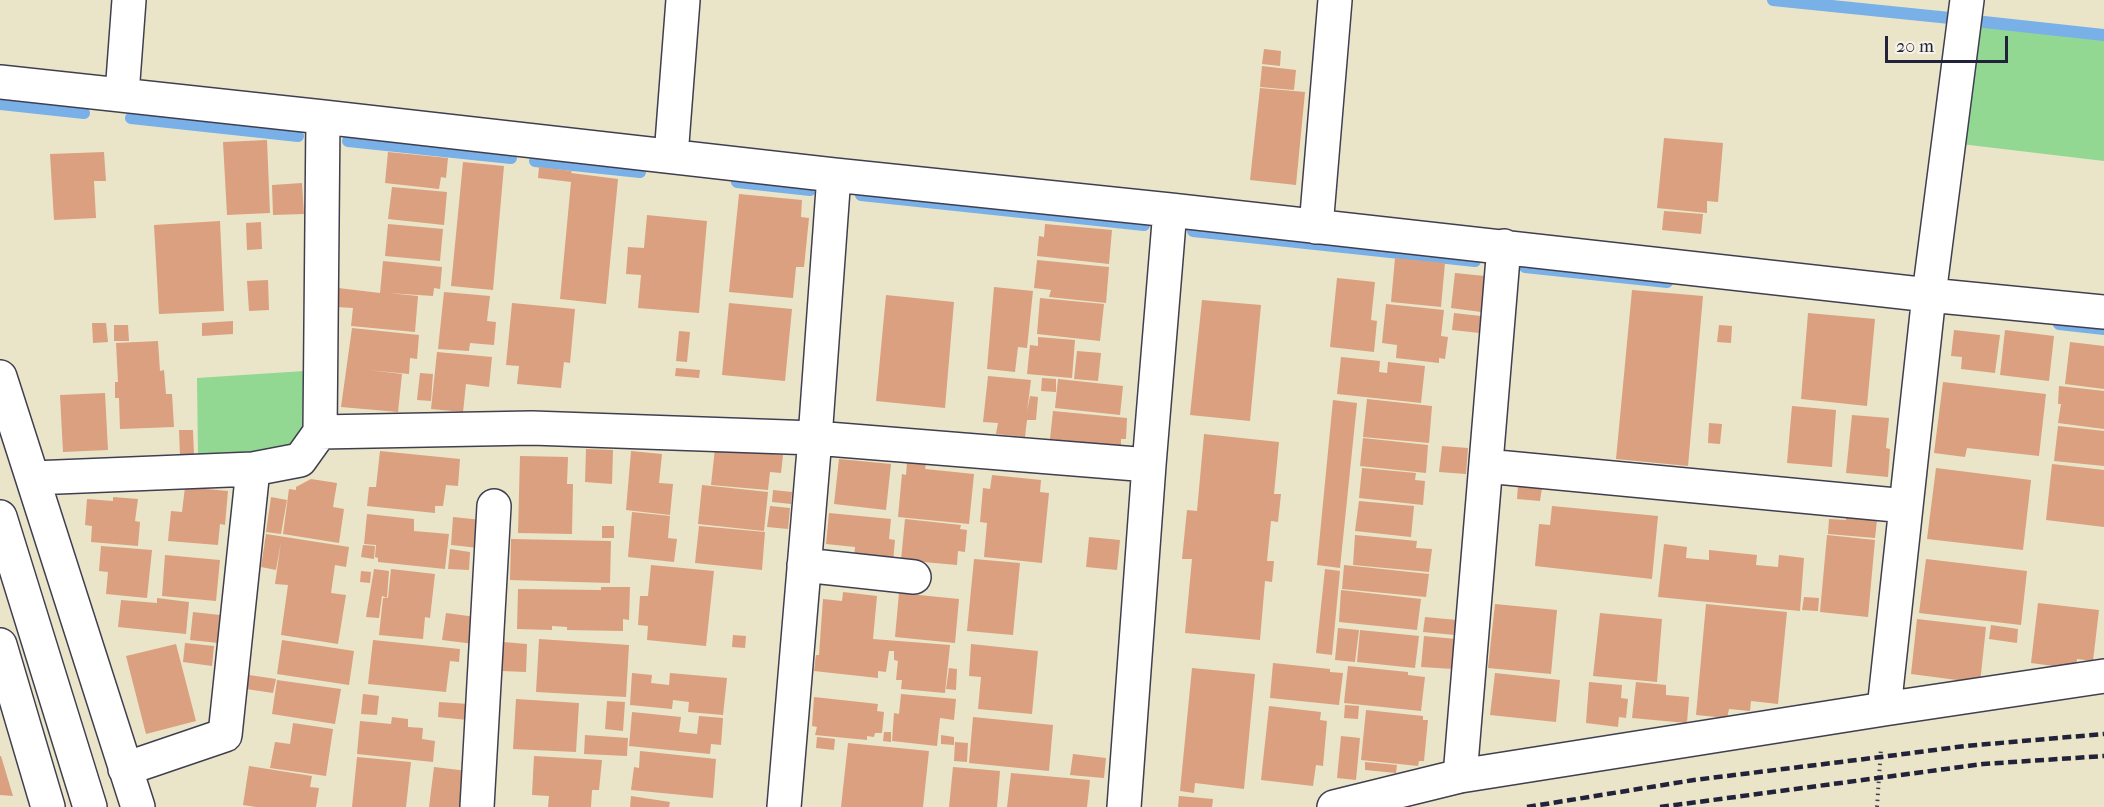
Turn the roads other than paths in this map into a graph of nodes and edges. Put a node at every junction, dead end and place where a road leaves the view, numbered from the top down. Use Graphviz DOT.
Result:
graph roads {
  1 [pos="129,0"];
  2 [pos="683,0"];
  3 [pos="1335,0"];
  4 [pos="1967,0"];
  5 [pos="0,82"];
  6 [pos="122,94"];
  7 [pos="323,117"];
  8 [pos="671,156"];
  9 [pos="834,175"];
  10 [pos="1170,210"];
  11 [pos="1316,227"];
  12 [pos="1504,246"];
  13 [pos="1929,295"];
  14 [pos="2104,312"];
  15 [pos="0,377"];
  16 [pos="320,432"];
  17 [pos="815,438"];
  18 [pos="1149,465"];
  19 [pos="1486,466"];
  20 [pos="253,469"];
  21 [pos="33,478"];
  22 [pos="494,506"];
  23 [pos="1906,506"];
  24 [pos="0,517"];
  25 [pos="804,565"];
  26 [pos="914,577"];
  27 [pos="0,645"];
  28 [pos="2104,676"];
  29 [pos="1884,709"];
  30 [pos="125,769"];
  31 [pos="1460,776"];
  32 [pos="48,807"];
  33 [pos="90,807"];
  34 [pos="138,807"];
  35 [pos="477,807"];
  36 [pos="784,807"];
  37 [pos="1124,807"];
  38 [pos="1334,807"];
  1 -- 6 [label="street"];
  2 -- 8 [label="street"];
  3 -- 11 [label="street"];
  4 -- 13 [label="street"];
  5 -- 6 [label="street"];
  6 -- 7 [label="street"];
  7 -- 8 [label="street"];
  7 -- 16 [label="street"];
  8 -- 9 [label="street"];
  9 -- 10 [label="street"];
  9 -- 17 [label="street"];
  10 -- 11 [label="street"];
  10 -- 18 [label="street"];
  11 -- 12 [label="street"];
  12 -- 13 [label="street"];
  12 -- 19 [label="street"];
  13 -- 14 [label="street"];
  13 -- 23 [label="street"];
  15 -- 21 [label="street"];
  16 -- 17 [label="street"];
  16 -- 20 [label="street"];
  17 -- 18 [label="street"];
  17 -- 25 [label="street"];
  18 -- 37 [label="street"];
  19 -- 23 [label="street"];
  19 -- 31 [label="street"];
  20 -- 21 [label="street"];
  20 -- 30 [label="street"];
  21 -- 30 [label="street"];
  22 -- 35 [label="street"];
  23 -- 29 [label="street"];
  24 -- 33 [label="street"];
  25 -- 26 [label="street"];
  25 -- 36 [label="street"];
  27 -- 32 [label="street"];
  28 -- 29 [label="street"];
  29 -- 31 [label="street"];
  30 -- 34 [label="street"];
  31 -- 38 [label="street"];
}
